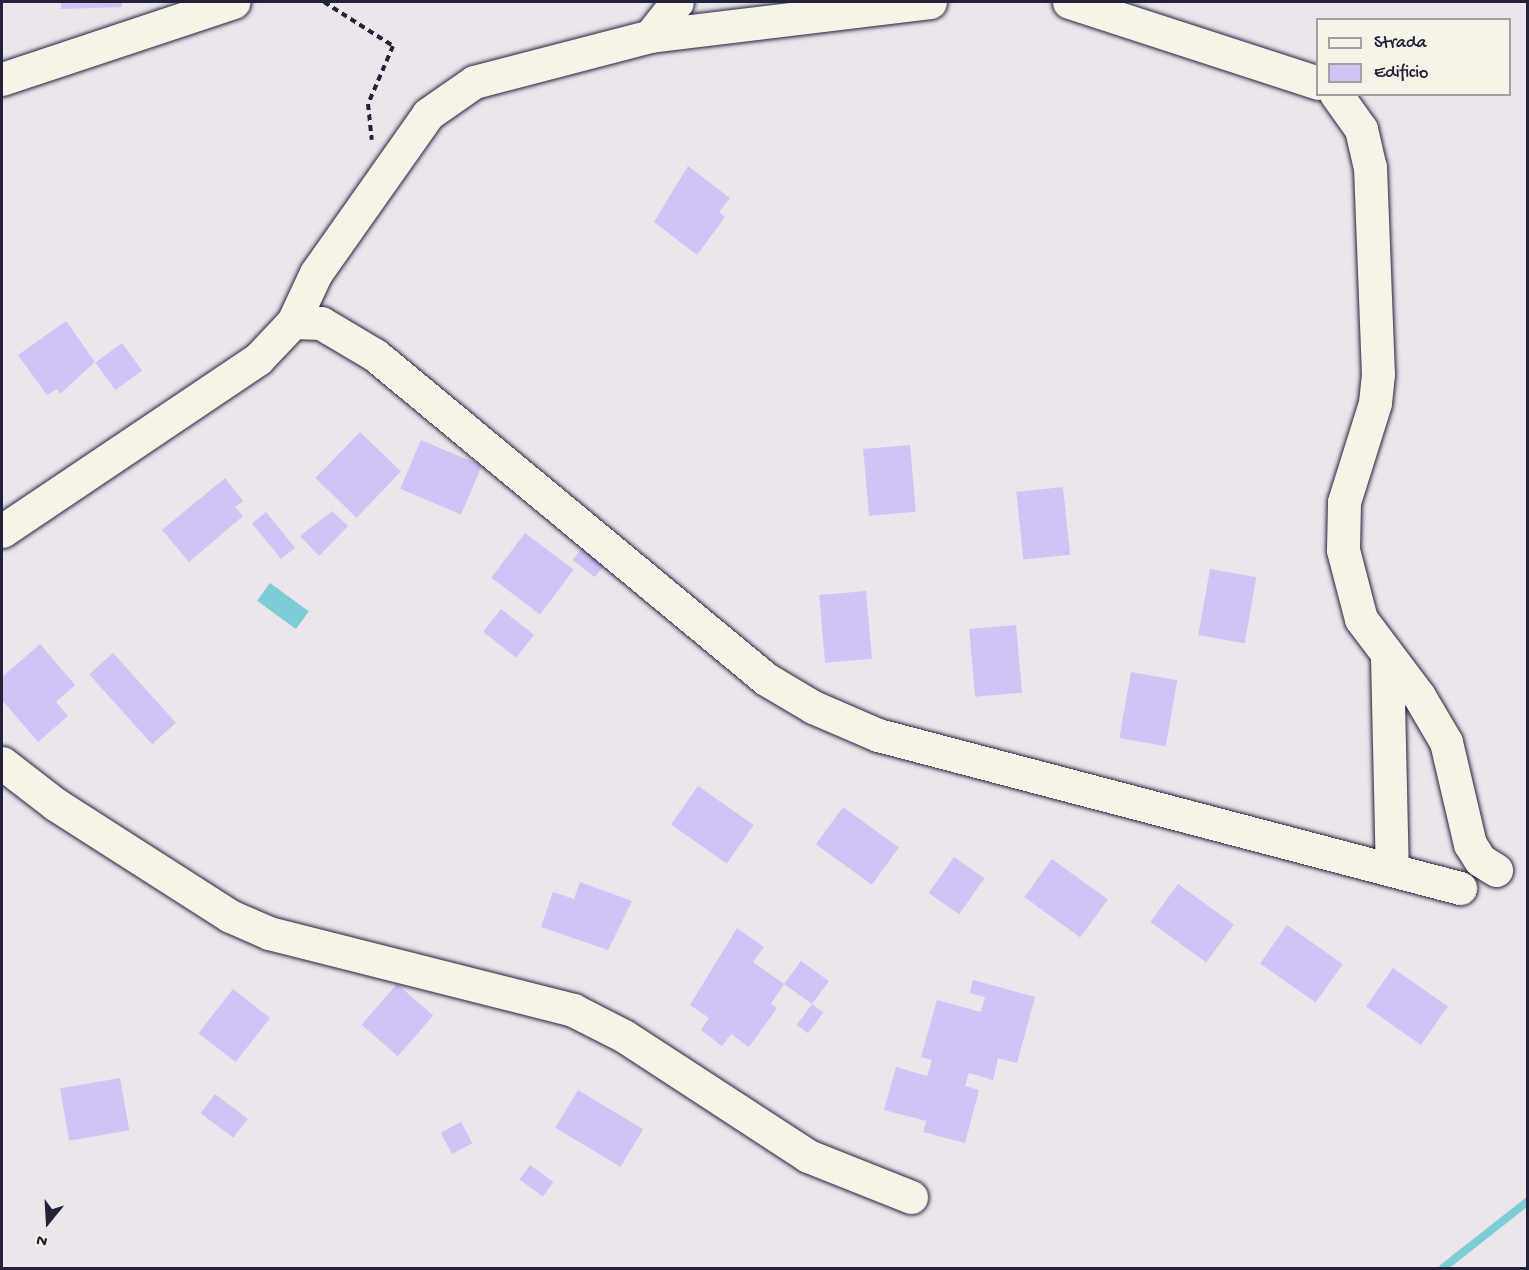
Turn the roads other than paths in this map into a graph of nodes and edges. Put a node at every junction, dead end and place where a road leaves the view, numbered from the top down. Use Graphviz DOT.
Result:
graph roads {
  1 [pos="234,2"];
  2 [pos="677,2"];
  3 [pos="930,2"];
  4 [pos="1069,2"];
  5 [pos="650,36"];
  6 [pos="2,79"];
  7 [pos="1316,83"];
  8 [pos="1337,96"];
  9 [pos="294,322"];
  10 [pos="2,531"];
  11 [pos="1387,656"];
  12 [pos="2,763"];
  13 [pos="1392,870"];
  14 [pos="1496,870"];
  15 [pos="1460,888"];
  16 [pos="911,1197"];
  1 -- 6 [label="street"];
  2 -- 5 [label="street"];
  3 -- 5 [label="street"];
  4 -- 7 [label="street"];
  5 -- 9 [label="street"];
  8 -- 11 [label="street"];
  9 -- 10 [label="street"];
  9 -- 13 [label="street"];
  11 -- 13 [label="street"];
  11 -- 14 [label="street"];
  12 -- 16 [label="street"];
  13 -- 15 [label="street"];
}
